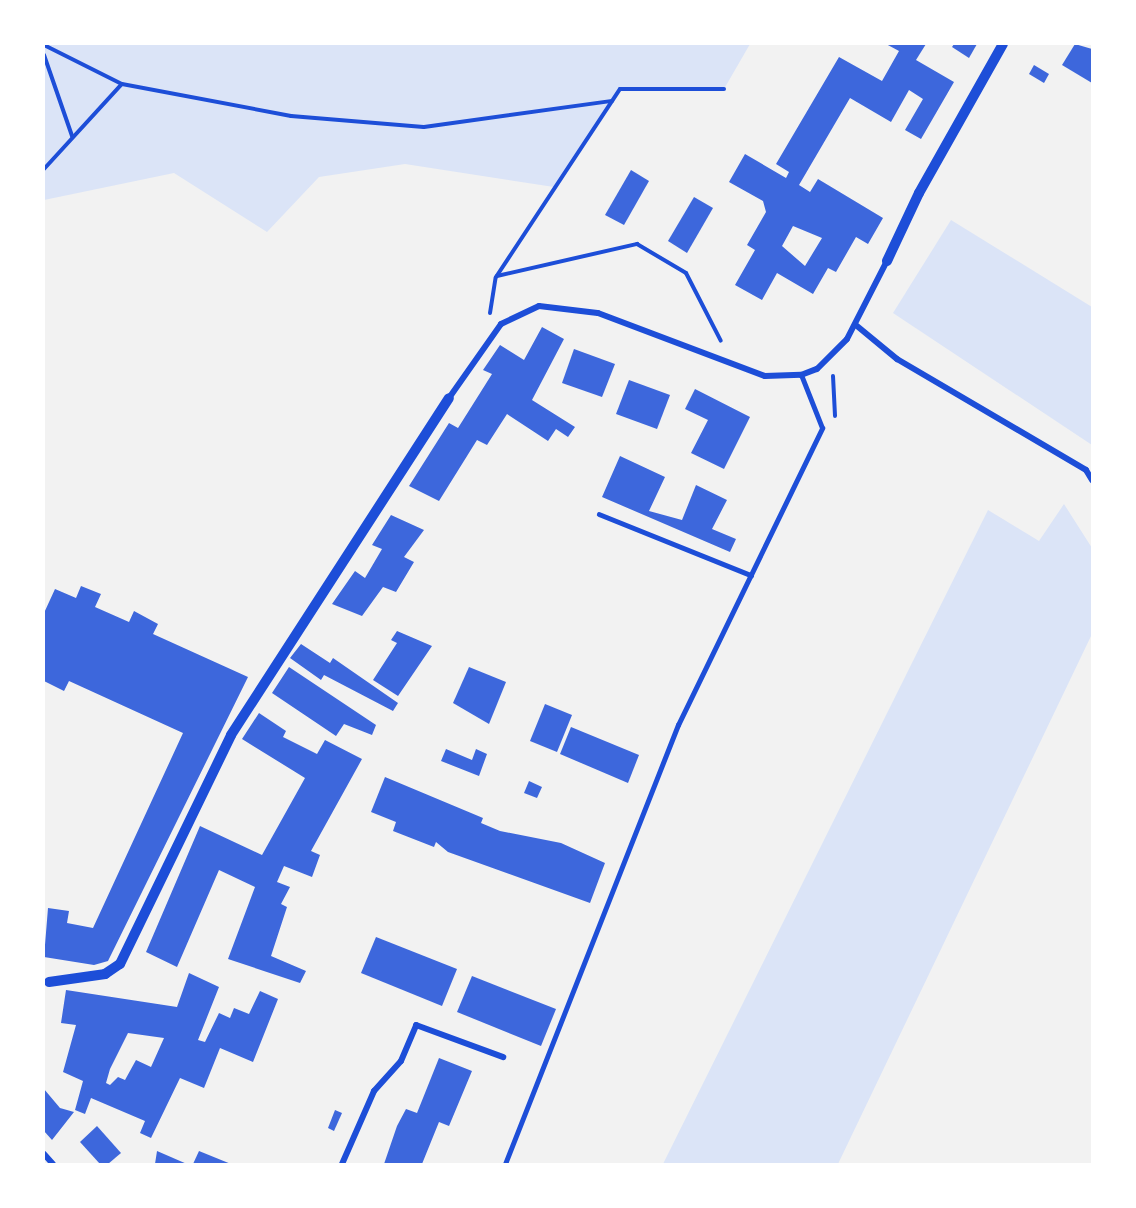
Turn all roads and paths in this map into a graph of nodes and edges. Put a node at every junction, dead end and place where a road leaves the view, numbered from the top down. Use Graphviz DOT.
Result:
graph roads {
  1 [pos="1004,44"];
  2 [pos="44,45"];
  3 [pos="44,55"];
  4 [pos="122,84"];
  5 [pos="724,89"];
  6 [pos="612,101"];
  7 [pos="72,136"];
  8 [pos="44,169"];
  9 [pos="887,261"];
  10 [pos="496,277"];
  11 [pos="857,326"];
  12 [pos="484,345"];
  13 [pos="734,366"];
  14 [pos="801,375"];
  15 [pos="449,398"];
  16 [pos="1092,480"];
  17 [pos="599,514"];
  18 [pos="751,575"];
  19 [pos="46,982"];
  20 [pos="502,1057"];
  21 [pos="44,1154"];
  22 [pos="53,1164"];
  23 [pos="342,1164"];
  24 [pos="505,1164"];
  1 -- 9 [label="street"];
  2 -- 4 [label="path"];
  3 -- 7 [label="path"];
  4 -- 6 [label="path"];
  4 -- 7 [label="path"];
  5 -- 6 [label="path"];
  6 -- 10 [label="path"];
  7 -- 8 [label="path"];
  9 -- 11 [label="street"];
  10 -- 12 [label="path"];
  10 -- 13 [label="path"];
  11 -- 14 [label="street"];
  11 -- 16 [label="street"];
  12 -- 13 [label="street"];
  12 -- 15 [label="street"];
  13 -- 14 [label="street"];
  14 -- 18 [label="lane"];
  15 -- 19 [label="street"];
  17 -- 18 [label="lane"];
  18 -- 24 [label="lane"];
  20 -- 23 [label="street"];
  21 -- 22 [label="street"];
}
